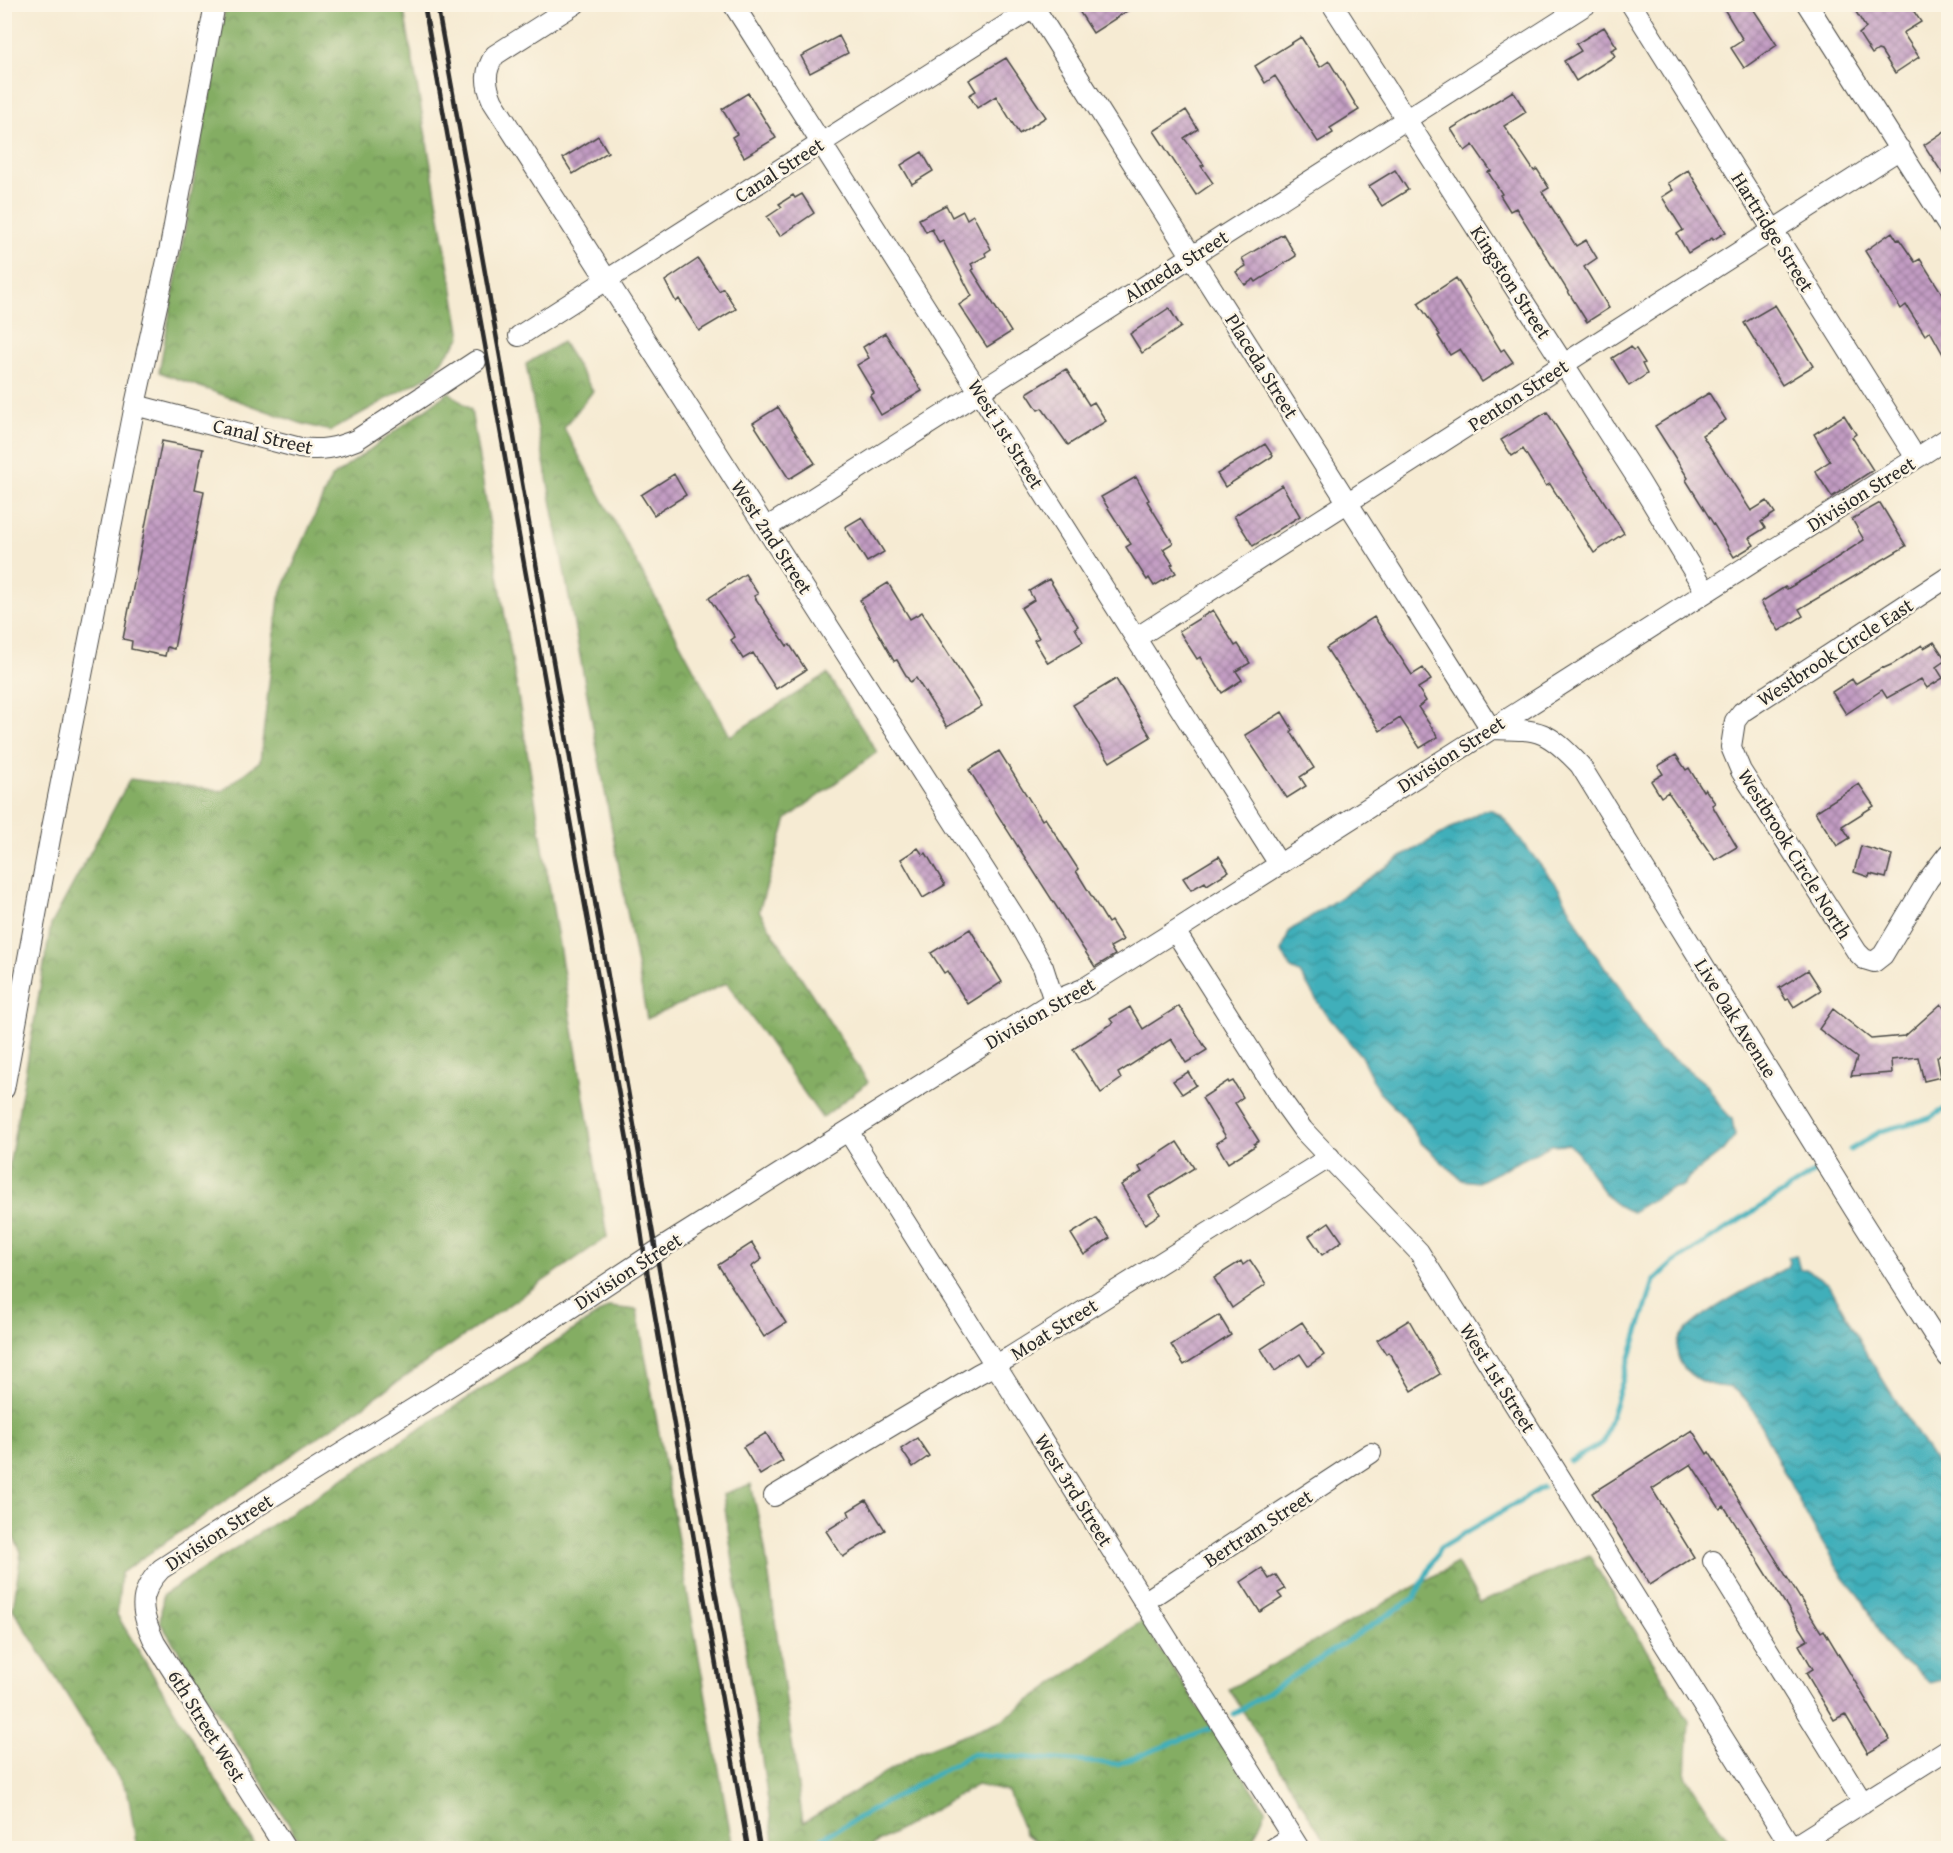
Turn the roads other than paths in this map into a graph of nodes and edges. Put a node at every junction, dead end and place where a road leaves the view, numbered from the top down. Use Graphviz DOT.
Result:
graph roads {
  1 [pos="215,4"];
  2 [pos="575,4"];
  3 [pos="733,4"];
  4 [pos="1332,4"];
  5 [pos="1587,4"];
  6 [pos="1631,4"];
  7 [pos="1807,4"];
  8 [pos="1035,6"];
  9 [pos="1406,120"];
  10 [pos="821,142"];
  11 [pos="1900,149"];
  12 [pos="1948,226"];
  13 [pos="1772,231"];
  14 [pos="1192,255"];
  15 [pos="609,280"];
  16 [pos="519,336"];
  17 [pos="476,361"];
  18 [pos="1565,365"];
  19 [pos="980,391"];
  20 [pos="135,405"];
  21 [pos="1948,438"];
  22 [pos="1917,458"];
  23 [pos="1347,503"];
  24 [pos="766,528"];
  25 [pos="1948,577"];
  26 [pos="1706,592"];
  27 [pos="1136,638"];
  28 [pos="1491,729"];
  29 [pos="1732,735"];
  30 [pos="1948,854"];
  31 [pos="1279,864"];
  32 [pos="1175,931"];
  33 [pos="1054,1001"];
  34 [pos="4,1089"];
  35 [pos="848,1131"];
  36 [pos="1330,1157"];
  37 [pos="1948,1357"];
  38 [pos="995,1365"];
  39 [pos="1371,1453"];
  40 [pos="774,1496"];
  41 [pos="1713,1561"];
  42 [pos="143,1599"];
  43 [pos="1144,1602"];
  44 [pos="1948,1749"];
  45 [pos="1863,1803"];
  46 [pos="1295,1843"];
  47 [pos="285,1848"];
  48 [pos="1274,1848"];
  49 [pos="1792,1848"];
  1 -- 20 [label="street"];
  2 -- 15 [label="street, West 2nd Street"];
  3 -- 10 [label="street, West 1st Street"];
  4 -- 9 [label="street, Kingston Street"];
  5 -- 9 [label="street, Almeda Street"];
  6 -- 13 [label="street, Hartridge Street"];
  7 -- 11 [label="street"];
  8 -- 10 [label="street, Canal Street"];
  8 -- 14 [label="street, Placeda Street"];
  9 -- 14 [label="street, Almeda Street"];
  9 -- 18 [label="street, Kingston Street"];
  10 -- 15 [label="street, Canal Street"];
  10 -- 19 [label="street, West 1st Street"];
  11 -- 12 [label="street"];
  11 -- 13 [label="street, Penton Street"];
  13 -- 18 [label="street, Penton Street"];
  13 -- 22 [label="street, Hartridge Street"];
  14 -- 19 [label="street, Almeda Street"];
  14 -- 23 [label="street, Placeda Street"];
  15 -- 16 [label="street, Canal Street"];
  15 -- 24 [label="street, West 2nd Street"];
  17 -- 20 [label="street, Canal Street"];
  18 -- 23 [label="street, Penton Street"];
  18 -- 26 [label="street, Kingston Street"];
  19 -- 24 [label="street, Almeda Street"];
  19 -- 27 [label="street, West 1st Street"];
  20 -- 34 [label="street"];
  21 -- 22 [label="street, Division Street"];
  22 -- 26 [label="street, Division Street"];
  23 -- 27 [label="street, Penton Street"];
  23 -- 28 [label="street, Placeda Street"];
  24 -- 33 [label="street, West 2nd Street"];
  25 -- 29 [label="street, Westbrook Circle East"];
  26 -- 28 [label="street, Division Street"];
  27 -- 31 [label="street, West 1st Street"];
  28 -- 31 [label="street, Division Street"];
  28 -- 37 [label="street, Live Oak Avenue"];
  29 -- 30 [label="street, Westbrook Circle North"];
  31 -- 32 [label="street, Division Street"];
  32 -- 33 [label="street, Division Street"];
  32 -- 36 [label="street, West 1st Street"];
  33 -- 35 [label="street, Division Street"];
  35 -- 38 [label="street, West 3rd Street"];
  35 -- 42 [label="street, Division Street"];
  36 -- 38 [label="street, Moat Street"];
  36 -- 49 [label="street, West 1st Street"];
  38 -- 40 [label="street, Moat Street"];
  38 -- 43 [label="street, West 3rd Street"];
  39 -- 43 [label="street, Bertram Street"];
  41 -- 45 [label="street"];
  42 -- 47 [label="street, 6th Street West"];
  43 -- 46 [label="street, West 3rd Street"];
  44 -- 45 [label="street"];
  45 -- 49 [label="street"];
  46 -- 48 [label="street"];
}
